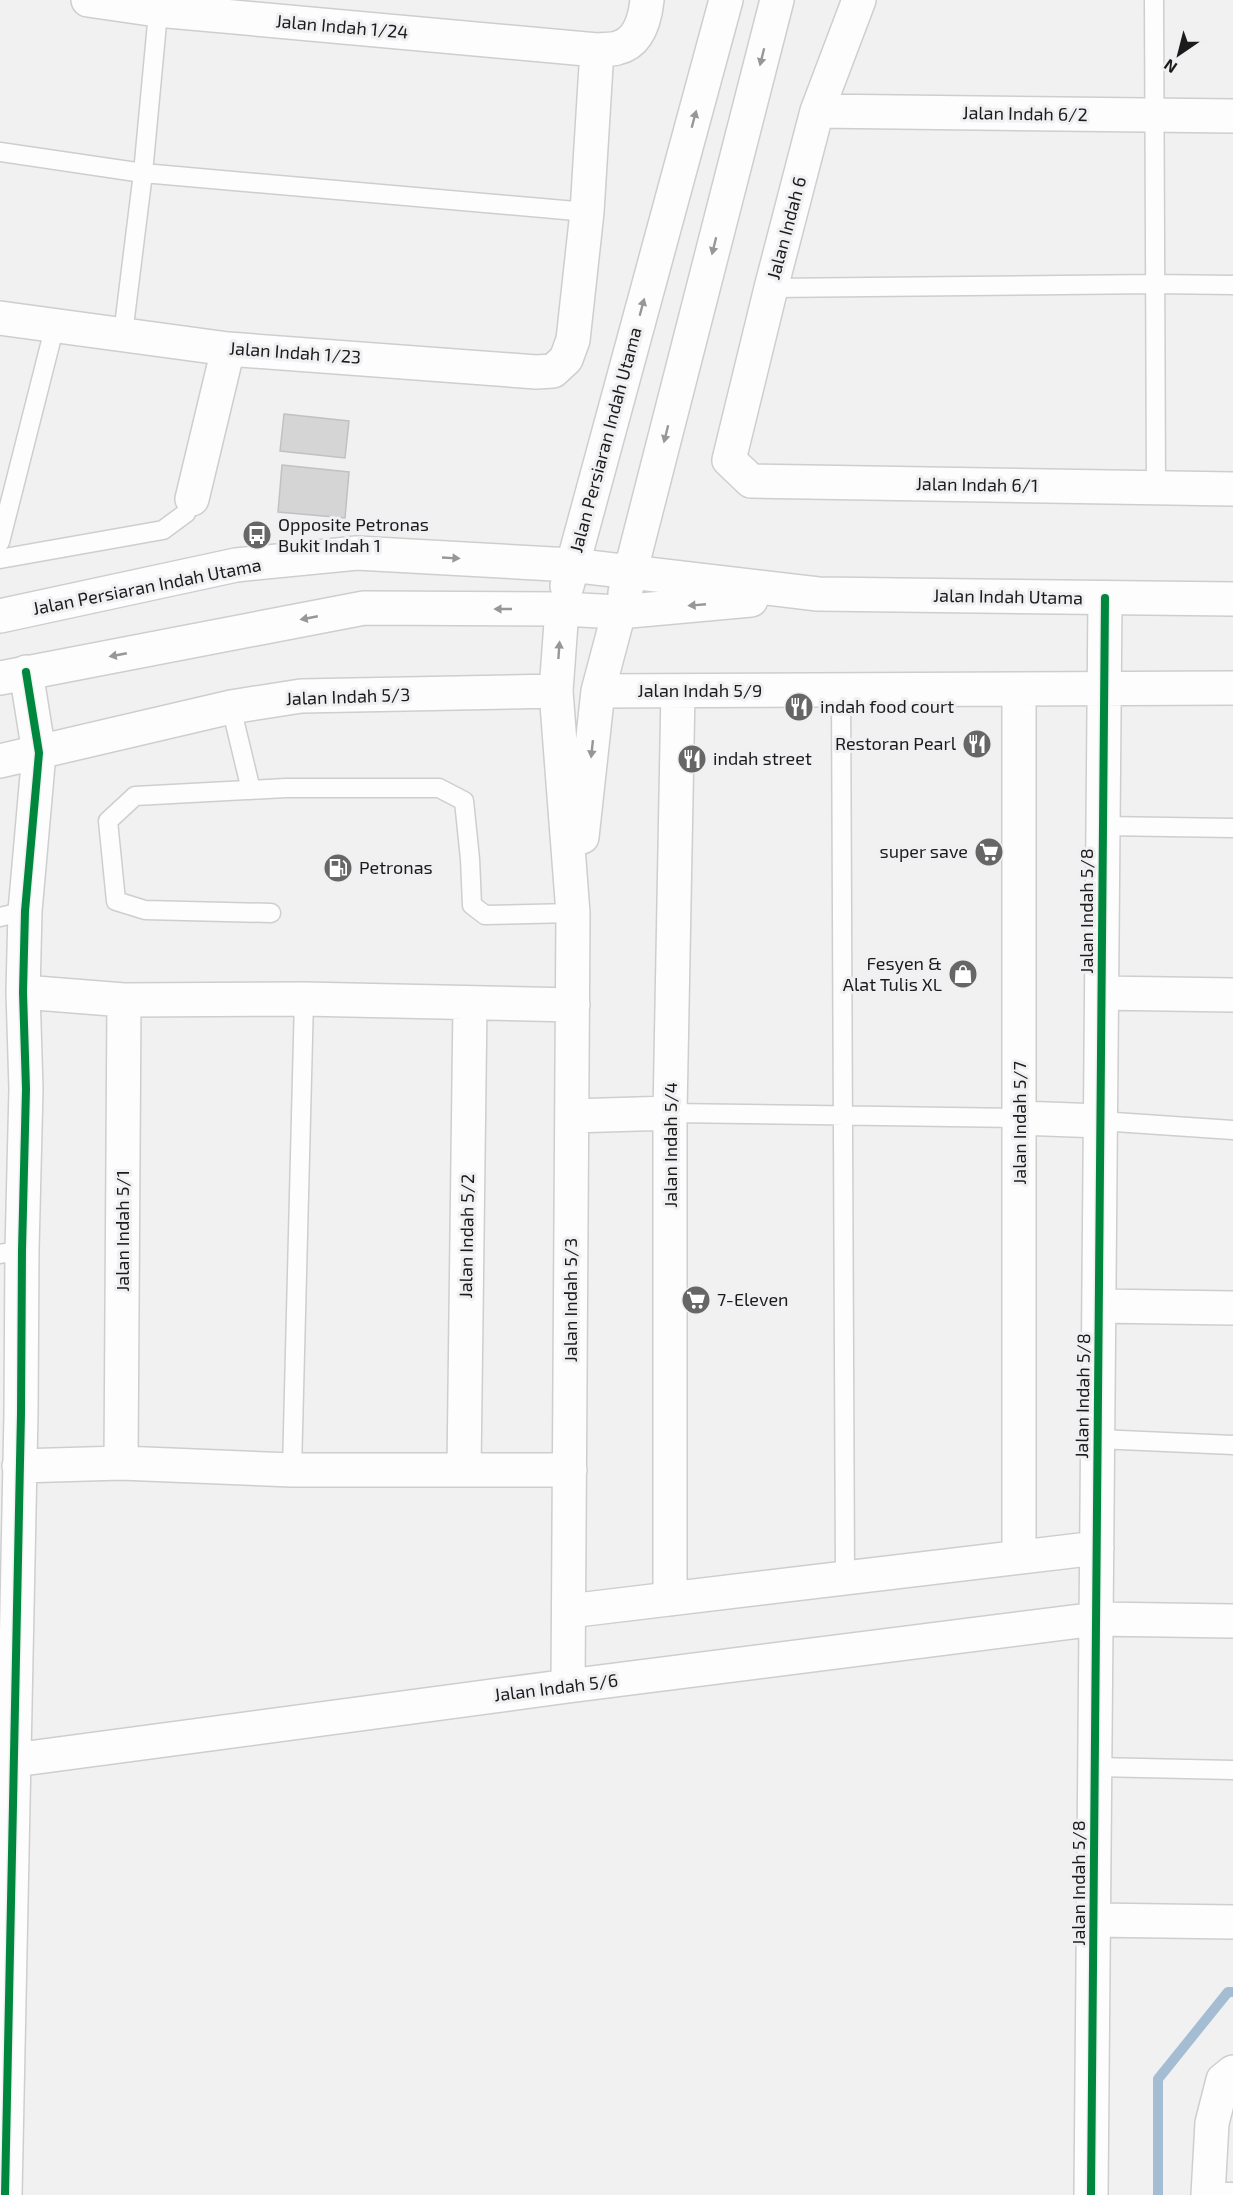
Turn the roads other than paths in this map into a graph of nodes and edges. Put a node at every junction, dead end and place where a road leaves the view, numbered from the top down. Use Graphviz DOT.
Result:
graph roads {
  1 [pos="88,0"];
  2 [pos="647,0"];
  3 [pos="726,0"];
  4 [pos="777,0"];
  5 [pos="859,0"];
  6 [pos="1154,0"];
  7 [pos="158,5"];
  8 [pos="597,50"];
  9 [pos="817,111"];
  10 [pos="1155,116"];
  11 [pos="1233,116"];
  12 [pos="0,152"];
  13 [pos="143,173"];
  14 [pos="586,212"];
  15 [pos="1155,284"];
  16 [pos="1233,285"];
  17 [pos="771,288"];
  18 [pos="0,318"];
  19 [pos="55,325"];
  20 [pos="123,334"];
  21 [pos="228,349"];
  22 [pos="729,460"];
  23 [pos="1156,489"];
  24 [pos="1233,489"];
  25 [pos="192,499"];
  26 [pos="0,542"];
  27 [pos="0,559"];
  28 [pos="571,565"];
  29 [pos="631,572"];
  30 [pos="818,594"];
  31 [pos="1105,598"];
  32 [pos="1233,599"];
  33 [pos="562,609"];
  34 [pos="619,612"];
  35 [pos="0,616"];
  36 [pos="13,675"];
  37 [pos="1019,688"];
  38 [pos="1104,688"];
  39 [pos="1233,688"];
  40 [pos="841,690"];
  41 [pos="556,691"];
  42 [pos="598,691"];
  43 [pos="678,691"];
  44 [pos="231,707"];
  45 [pos="39,753"];
  46 [pos="0,760"];
  47 [pos="251,790"];
  48 [pos="1103,826"];
  49 [pos="1233,828"];
  50 [pos="272,912"];
  51 [pos="573,913"];
  52 [pos="13,914"];
  53 [pos="24,992"];
  54 [pos="1102,993"];
  55 [pos="1233,995"];
  56 [pos="304,999"];
  57 [pos="124,1000"];
  58 [pos="470,1003"];
  59 [pos="573,1005"];
  60 [pos="13,1092"];
  61 [pos="670,1113"];
  62 [pos="843,1115"];
  63 [pos="572,1116"];
  64 [pos="1020,1118"];
  65 [pos="1100,1121"];
  66 [pos="1233,1130"];
  67 [pos="11,1252"];
  68 [pos="1099,1306"];
  69 [pos="1233,1308"];
  70 [pos="10,1415"];
  71 [pos="1098,1439"];
  72 [pos="1233,1445"];
  73 [pos="121,1463"];
  74 [pos="19,1466"];
  75 [pos="292,1470"];
  76 [pos="464,1470"];
  77 [pos="570,1470"];
  78 [pos="1096,1548"];
  79 [pos="1019,1557"];
  80 [pos="845,1578"];
  81 [pos="9,1593"];
  82 [pos="670,1599"];
  83 [pos="569,1611"];
  84 [pos="1096,1619"];
  85 [pos="1233,1621"];
  86 [pos="568,1686"];
  87 [pos="8,1761"];
  88 [pos="1095,1767"];
  89 [pos="1233,1770"];
  90 [pos="1094,1920"];
  91 [pos="1233,1922"];
  92 [pos="1233,2072"];
  93 [pos="1216,2193"];
  94 [pos="5,2195"];
  95 [pos="1091,2195"];
  1 -- 7 [label="street, Jalan Indah 1/24"];
  2 -- 8 [label="street, Jalan Indah 1/24"];
  28 -- 3 [label="street, Jalan Persiaran Indah Utama, one-way"];
  4 -- 29 [label="street, one-way"];
  5 -- 9 [label="street, Jalan Indah 6"];
  6 -- 10 [label="lane"];
  7 -- 8 [label="street, Jalan Indah 1/24"];
  7 -- 13 [label="lane"];
  8 -- 14 [label="street"];
  9 -- 10 [label="street, Jalan Indah 6/2"];
  9 -- 17 [label="street, Jalan Indah 6"];
  10 -- 11 [label="street, Jalan Indah 6/2"];
  10 -- 15 [label="lane"];
  12 -- 13 [label="lane"];
  13 -- 14 [label="lane"];
  13 -- 20 [label="lane"];
  14 -- 21 [label="street, Jalan Indah 1/23"];
  15 -- 16 [label="lane"];
  15 -- 17 [label="lane"];
  15 -- 23 [label="lane"];
  17 -- 22 [label="street, Jalan Indah 6"];
  18 -- 19 [label="street, Jalan Indah 1/23"];
  19 -- 20 [label="street, Jalan Indah 1/23"];
  19 -- 26 [label="lane"];
  20 -- 21 [label="street, Jalan Indah 1/23"];
  21 -- 25 [label="street"];
  22 -- 23 [label="street, Jalan Indah 6/1"];
  23 -- 24 [label="street, Jalan Indah 6/1"];
  25 -- 27 [label="lane"];
  28 -- 29 [label="street, Jalan Indah Utama"];
  28 -- 33 [label="street, Jalan Indah 5/3"];
  35 -- 28 [label="street, Jalan Persiaran Indah Utama, one-way"];
  29 -- 30 [label="street, Jalan Indah Utama"];
  29 -- 34 [label="street, Jalan Indah 5/3"];
  30 -- 31 [label="street, Jalan Indah Utama"];
  30 -- 34 [label="street, Jalan Indah Utama, one-way"];
  31 -- 32 [label="street, Jalan Indah Utama"];
  31 -- 38 [label="street, Jalan Indah 5/8"];
  33 -- 34 [label="street, Jalan Indah Utama"];
  33 -- 36 [label="street, one-way"];
  41 -- 33 [label="street, Jalan Indah 5/3, one-way"];
  34 -- 42 [label="street, Jalan Indah 5/3"];
  36 -- 45 [label="street"];
  37 -- 38 [label="street, Jalan Indah 5/9"];
  37 -- 40 [label="street, Jalan Indah 5/9"];
  37 -- 64 [label="street, Jalan Indah 5/7"];
  38 -- 39 [label="street, Jalan Indah 5/9"];
  38 -- 48 [label="street, Jalan Indah 5/8"];
  40 -- 43 [label="street, Jalan Indah 5/9"];
  40 -- 62 [label="lane"];
  41 -- 44 [label="street, Jalan Indah 5/3"];
  41 -- 51 [label="street, Jalan Indah 5/3"];
  42 -- 43 [label="street, Jalan Indah 5/9"];
  42 -- 51 [label="street, Jalan Indah 5/3, one-way"];
  43 -- 61 [label="street, Jalan Indah 5/4"];
  44 -- 45 [label="street, Jalan Indah 5/3"];
  44 -- 47 [label="lane"];
  45 -- 46 [label="street, Jalan Indah 5/3"];
  45 -- 52 [label="street"];
  47 -- 50 [label="lane"];
  47 -- 51 [label="lane"];
  48 -- 49 [label="lane"];
  48 -- 54 [label="street, Jalan Indah 5/8"];
  51 -- 59 [label="street, Jalan Indah 5/3"];
  52 -- 53 [label="street"];
  53 -- 57 [label="street"];
  53 -- 60 [label="street"];
  54 -- 55 [label="street"];
  54 -- 65 [label="street, Jalan Indah 5/8"];
  56 -- 57 [label="street"];
  56 -- 58 [label="street"];
  56 -- 75 [label="lane"];
  57 -- 73 [label="street, Jalan Indah 5/1"];
  58 -- 59 [label="street"];
  58 -- 76 [label="street, Jalan Indah 5/2"];
  59 -- 63 [label="street, Jalan Indah 5/3"];
  60 -- 67 [label="street"];
  61 -- 62 [label="lane"];
  61 -- 63 [label="street"];
  61 -- 82 [label="street, Jalan Indah 5/4"];
  62 -- 64 [label="lane"];
  62 -- 80 [label="lane"];
  63 -- 77 [label="street, Jalan Indah 5/3"];
  64 -- 65 [label="street"];
  64 -- 79 [label="street, Jalan Indah 5/7"];
  65 -- 66 [label="lane"];
  65 -- 68 [label="street, Jalan Indah 5/8"];
  67 -- 70 [label="street"];
  68 -- 69 [label="street"];
  68 -- 71 [label="street, Jalan Indah 5/8"];
  70 -- 74 [label="street"];
  71 -- 72 [label="lane"];
  71 -- 78 [label="street, Jalan Indah 5/8"];
  73 -- 74 [label="street"];
  73 -- 75 [label="street"];
  74 -- 81 [label="street"];
  75 -- 76 [label="street"];
  76 -- 77 [label="street"];
  77 -- 83 [label="street, Jalan Indah 5/3"];
  78 -- 79 [label="street"];
  78 -- 84 [label="street, Jalan Indah 5/8"];
  79 -- 80 [label="street"];
  80 -- 82 [label="street"];
  81 -- 87 [label="street"];
  82 -- 83 [label="street"];
  83 -- 86 [label="street, Jalan Indah 5/3"];
  84 -- 85 [label="street, Jalan Indah 5/6"];
  84 -- 86 [label="street, Jalan Indah 5/6"];
  84 -- 88 [label="street, Jalan Indah 5/8"];
  86 -- 87 [label="street, Jalan Indah 5/6"];
  87 -- 94 [label="street"];
  88 -- 89 [label="lane"];
  88 -- 90 [label="street, Jalan Indah 5/8"];
  90 -- 91 [label="street"];
  90 -- 95 [label="street, Jalan Indah 5/8"];
  92 -- 93 [label="street"];
}
